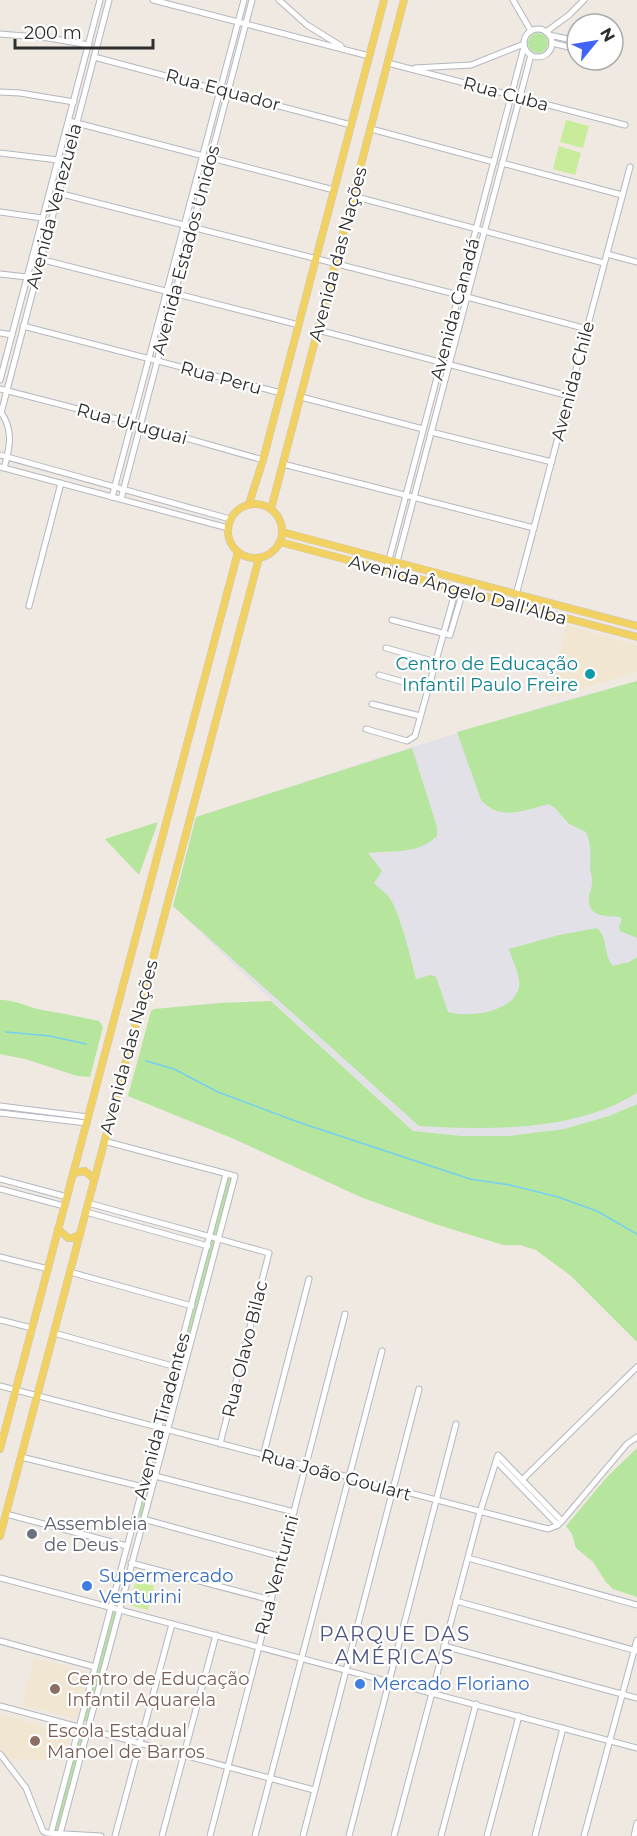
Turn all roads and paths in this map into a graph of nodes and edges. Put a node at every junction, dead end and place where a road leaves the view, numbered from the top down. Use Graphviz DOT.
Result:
graph roads {
  1 [pos="100,0"];
  2 [pos="109,0"];
  3 [pos="153,0"];
  4 [pos="244,0"];
  5 [pos="252,0"];
  6 [pos="279,0"];
  7 [pos="384,0"];
  8 [pos="404,0"];
  9 [pos="513,0"];
  10 [pos="584,0"];
  11 [pos="238,22"];
  12 [pos="246,24"];
  13 [pos="531,31"];
  14 [pos="548,33"];
  15 [pos="0,34"];
  16 [pos="565,38"];
  17 [pos="552,43"];
  18 [pos="89,45"];
  19 [pos="524,45"];
  20 [pos="565,46"];
  21 [pos="350,51"];
  22 [pos="531,55"];
  23 [pos="369,56"];
  24 [pos="94,57"];
  25 [pos="388,63"];
  26 [pos="408,68"];
  27 [pos="220,89"];
  28 [pos="228,91"];
  29 [pos="0,92"];
  30 [pos="512,95"];
  31 [pos="519,97"];
  32 [pos="74,102"];
  33 [pos="69,121"];
  34 [pos="76,123"];
  35 [pos="351,125"];
  36 [pos="625,125"];
  37 [pos="371,129"];
  38 [pos="0,153"];
  39 [pos="203,156"];
  40 [pos="210,158"];
  41 [pos="58,160"];
  42 [pos="494,162"];
  43 [pos="502,163"];
  44 [pos="630,167"];
  45 [pos="334,190"];
  46 [pos="58,194"];
  47 [pos="622,195"];
  48 [pos="353,196"];
  49 [pos="0,212"];
  50 [pos="42,218"];
  51 [pos="184,225"];
  52 [pos="192,227"];
  53 [pos="476,229"];
  54 [pos="484,231"];
  55 [pos="607,254"];
  56 [pos="32,258"];
  57 [pos="316,258"];
  58 [pos="41,260"];
  59 [pos="637,262"];
  60 [pos="336,263"];
  61 [pos="604,263"];
  62 [pos="0,274"];
  63 [pos="27,277"];
  64 [pos="166,291"];
  65 [pos="174,294"];
  66 [pos="459,295"];
  67 [pos="467,297"];
  68 [pos="298,325"];
  69 [pos="23,326"];
  70 [pos="587,329"];
  71 [pos="318,330"];
  72 [pos="0,333"];
  73 [pos="12,335"];
  74 [pos="149,358"];
  75 [pos="157,361"];
  76 [pos="441,363"];
  77 [pos="449,364"];
  78 [pos="0,380"];
  79 [pos="3,390"];
  80 [pos="280,393"];
  81 [pos="569,396"];
  82 [pos="301,397"];
  83 [pos="1,412"];
  84 [pos="132,423"];
  85 [pos="140,425"];
  86 [pos="423,429"];
  87 [pos="431,432"];
  88 [pos="0,455"];
  89 [pos="7,457"];
  90 [pos="263,460"];
  91 [pos="552,462"];
  92 [pos="283,464"];
  93 [pos="2,468"];
  94 [pos="61,483"];
  95 [pos="114,487"];
  96 [pos="123,490"];
  97 [pos="406,495"];
  98 [pos="112,497"];
  99 [pos="414,497"];
  100 [pos="121,499"];
  101 [pos="249,504"];
  102 [pos="271,509"];
  103 [pos="230,519"];
  104 [pos="228,528"];
  105 [pos="534,528"];
  106 [pos="282,532"];
  107 [pos="280,542"];
  108 [pos="238,552"];
  109 [pos="259,558"];
  110 [pos="392,562"];
  111 [pos="390,572"];
  112 [pos="460,590"];
  113 [pos="516,595"];
  114 [pos="29,606"];
  115 [pos="392,620"];
  116 [pos="637,626"];
  117 [pos="447,634"];
  118 [pos="637,637"];
  119 [pos="386,648"];
  120 [pos="436,662"];
  121 [pos="379,675"];
  122 [pos="428,689"];
  123 [pos="372,704"];
  124 [pos="420,716"];
  125 [pos="366,729"];
  126 [pos="0,1106"];
  127 [pos="0,1113"];
  128 [pos="87,1120"];
  129 [pos="104,1141"];
  130 [pos="73,1173"];
  131 [pos="226,1174"];
  132 [pos="0,1179"];
  133 [pos="94,1179"];
  134 [pos="0,1189"];
  135 [pos="67,1197"];
  136 [pos="88,1203"];
  137 [pos="64,1206"];
  138 [pos="86,1212"];
  139 [pos="58,1229"];
  140 [pos="80,1234"];
  141 [pos="210,1236"];
  142 [pos="218,1238"];
  143 [pos="208,1246"];
  144 [pos="0,1257"];
  145 [pos="48,1269"];
  146 [pos="70,1272"];
  147 [pos="309,1279"];
  148 [pos="192,1306"];
  149 [pos="345,1314"];
  150 [pos="0,1320"];
  151 [pos="32,1328"];
  152 [pos="54,1333"];
  153 [pos="382,1351"];
  154 [pos="175,1367"];
  155 [pos="637,1367"];
  156 [pos="183,1369"];
  157 [pos="0,1386"];
  158 [pos="419,1389"];
  159 [pos="16,1390"];
  160 [pos="37,1395"];
  161 [pos="456,1424"];
  162 [pos="159,1428"];
  163 [pos="167,1431"];
  164 [pos="637,1437"];
  165 [pos="220,1444"];
  166 [pos="0,1448"];
  167 [pos="263,1455"];
  168 [pos="21,1457"];
  169 [pos="497,1458"];
  170 [pos="306,1467"];
  171 [pos="155,1476"];
  172 [pos="349,1478"];
  173 [pos="522,1480"];
  174 [pos="143,1487"];
  175 [pos="393,1489"];
  176 [pos="436,1500"];
  177 [pos="294,1512"];
  178 [pos="480,1512"];
  179 [pos="6,1514"];
  180 [pos="135,1517"];
  181 [pos="144,1519"];
  182 [pos="560,1523"];
  183 [pos="0,1536"];
  184 [pos="128,1546"];
  185 [pos="282,1557"];
  186 [pos="468,1558"];
  187 [pos="124,1561"];
  188 [pos="132,1563"];
  189 [pos="0,1578"];
  190 [pos="271,1600"];
  191 [pos="456,1601"];
  192 [pos="637,1605"];
  193 [pos="111,1607"];
  194 [pos="120,1610"];
  195 [pos="172,1623"];
  196 [pos="216,1635"];
  197 [pos="637,1640"];
  198 [pos="0,1641"];
  199 [pos="259,1646"];
  200 [pos="444,1646"];
  201 [pos="636,1651"];
  202 [pos="302,1658"];
  203 [pos="95,1667"];
  204 [pos="346,1670"];
  205 [pos="389,1681"];
  206 [pos="432,1692"];
  207 [pos="622,1694"];
  208 [pos="637,1698"];
  209 [pos="476,1704"];
  210 [pos="0,1706"];
  211 [pos="519,1716"];
  212 [pos="79,1727"];
  213 [pos="563,1728"];
  214 [pos="88,1729"];
  215 [pos="610,1740"];
  216 [pos="140,1743"];
  217 [pos="637,1748"];
  218 [pos="0,1754"];
  219 [pos="184,1755"];
  220 [pos="228,1767"];
  221 [pos="270,1778"];
  222 [pos="314,1790"];
  223 [pos="637,1823"];
  224 [pos="47,1834"];
  225 [pos="60,1834"];
  226 [pos="101,1836"];
  227 [pos="115,1836"];
  228 [pos="162,1836"];
  229 [pos="210,1836"];
  230 [pos="255,1836"];
  231 [pos="303,1836"];
  232 [pos="349,1836"];
  233 [pos="394,1836"];
  234 [pos="441,1836"];
  235 [pos="487,1836"];
  236 [pos="535,1836"];
  237 [pos="584,1836"];
  238 [pos="634,1836"];
  1 -- 18 [label="street, Avenida Venezuela"];
  2 -- 24 [label="street, Avenida Venezuela"];
  3 -- 11 [label="street"];
  4 -- 11 [label="street, Avenida Estados Unidos"];
  5 -- 12 [label="street, Avenida Estados Unidos"];
  6 -- 21 [label="street"];
  7 -- 23 [label="main road, Avenida das Nações"];
  8 -- 25 [label="main road, Avenida das Nações"];
  9 -- 13 [label="street"];
  10 -- 14 [label="street"];
  11 -- 12 [label="street"];
  11 -- 27 [label="street, Avenida Estados Unidos"];
  12 -- 21 [label="street"];
  12 -- 28 [label="street, Avenida Estados Unidos"];
  13 -- 14 [label="street"];
  13 -- 19 [label="street"];
  14 -- 16 [label="street"];
  14 -- 17 [label="street"];
  15 -- 18 [label="street"];
  17 -- 20 [label="street"];
  17 -- 22 [label="street"];
  18 -- 32 [label="street, Avenida Venezuela"];
  19 -- 22 [label="street"];
  19 -- 26 [label="street"];
  19 -- 30 [label="street, Avenida Canadá"];
  21 -- 23 [label="street"];
  22 -- 31 [label="street, Avenida Canadá"];
  23 -- 35 [label="main road, Avenida das Nações"];
  24 -- 27 [label="street, Rua Equador"];
  24 -- 34 [label="street, Avenida Venezuela"];
  25 -- 26 [label="street, Rua Cuba"];
  25 -- 37 [label="main road, Avenida das Nações"];
  26 -- 30 [label="street, Rua Cuba"];
  27 -- 28 [label="street, Rua Equador"];
  27 -- 39 [label="street, Avenida Estados Unidos"];
  28 -- 35 [label="street, Rua Equador"];
  28 -- 40 [label="street, Avenida Estados Unidos"];
  29 -- 32 [label="street"];
  30 -- 31 [label="street, Rua Cuba"];
  30 -- 42 [label="street, Avenida Canadá"];
  31 -- 36 [label="street, Rua Cuba"];
  31 -- 43 [label="street, Avenida Canadá"];
  32 -- 33 [label="street, Avenida Venezuela"];
  33 -- 34 [label="street"];
  33 -- 41 [label="street, Avenida Venezuela"];
  34 -- 39 [label="street"];
  34 -- 46 [label="street, Avenida Venezuela"];
  35 -- 45 [label="main road, Avenida das Nações"];
  37 -- 42 [label="street"];
  37 -- 48 [label="main road, Avenida das Nações"];
  38 -- 41 [label="street"];
  39 -- 40 [label="street"];
  39 -- 51 [label="street, Avenida Estados Unidos"];
  40 -- 45 [label="street"];
  40 -- 52 [label="street, Avenida Estados Unidos"];
  41 -- 50 [label="street, Avenida Venezuela"];
  42 -- 53 [label="street, Avenida Canadá"];
  43 -- 47 [label="street"];
  43 -- 54 [label="street, Avenida Canadá"];
  44 -- 47 [label="street, Avenida Chile"];
  45 -- 57 [label="main road, Avenida das Nações"];
  46 -- 51 [label="street"];
  46 -- 58 [label="street, Avenida Venezuela"];
  47 -- 55 [label="street, Avenida Chile"];
  48 -- 53 [label="street"];
  48 -- 60 [label="main road, Avenida das Nações"];
  49 -- 50 [label="street"];
  50 -- 56 [label="street, Avenida Venezuela"];
  51 -- 52 [label="street"];
  51 -- 64 [label="street, Avenida Estados Unidos"];
  52 -- 57 [label="street"];
  52 -- 65 [label="street, Avenida Estados Unidos"];
  53 -- 54 [label="street"];
  53 -- 66 [label="street, Avenida Canadá"];
  54 -- 61 [label="street"];
  54 -- 67 [label="street, Avenida Canadá"];
  55 -- 59 [label="street"];
  55 -- 61 [label="street, Avenida Chile"];
  56 -- 58 [label="street"];
  56 -- 63 [label="street, Avenida Venezuela"];
  57 -- 60 [label="street"];
  57 -- 68 [label="main road, Avenida das Nações"];
  58 -- 64 [label="street"];
  58 -- 69 [label="street, Avenida Venezuela"];
  60 -- 66 [label="street"];
  60 -- 71 [label="main road, Avenida das Nações"];
  61 -- 70 [label="street, Avenida Chile"];
  62 -- 63 [label="street"];
  63 -- 73 [label="street, Avenida Venezuela"];
  64 -- 65 [label="street"];
  64 -- 74 [label="street, Avenida Estados Unidos"];
  65 -- 68 [label="street"];
  65 -- 75 [label="street, Avenida Estados Unidos"];
  66 -- 76 [label="street, Avenida Canadá"];
  67 -- 70 [label="street"];
  67 -- 77 [label="street, Avenida Canadá"];
  68 -- 80 [label="main road, Avenida das Nações"];
  69 -- 74 [label="street, Rua Peru"];
  69 -- 79 [label="street, Avenida Venezuela"];
  70 -- 81 [label="street, Avenida Chile"];
  71 -- 76 [label="street"];
  71 -- 82 [label="main road, Avenida das Nações"];
  72 -- 73 [label="street"];
  73 -- 78 [label="street, Avenida Venezuela"];
  74 -- 75 [label="street, Rua Peru"];
  74 -- 84 [label="street, Avenida Estados Unidos"];
  75 -- 80 [label="street, Rua Peru"];
  75 -- 85 [label="street, Avenida Estados Unidos"];
  76 -- 77 [label="street"];
  76 -- 86 [label="street, Avenida Canadá"];
  77 -- 81 [label="street"];
  77 -- 87 [label="street, Avenida Canadá"];
  79 -- 83 [label="street, Avenida Venezuela"];
  79 -- 84 [label="street, Rua Uruguai"];
  80 -- 90 [label="main road, Avenida das Nações"];
  81 -- 91 [label="street, Avenida Chile"];
  82 -- 86 [label="street"];
  82 -- 92 [label="main road, Avenida das Nações"];
  83 -- 89 [label="street"];
  84 -- 85 [label="street, Rua Uruguai"];
  84 -- 95 [label="street, Avenida Estados Unidos"];
  85 -- 90 [label="street, Rua Uruguai"];
  85 -- 96 [label="street, Avenida Estados Unidos"];
  86 -- 97 [label="street, Avenida Canadá"];
  87 -- 91 [label="street"];
  87 -- 99 [label="street, Avenida Canadá"];
  88 -- 89 [label="street"];
  89 -- 93 [label="street"];
  89 -- 95 [label="street"];
  90 -- 101 [label="main road, Avenida das Nações"];
  91 -- 105 [label="street, Avenida Chile"];
  92 -- 97 [label="street"];
  92 -- 102 [label="main road, Avenida das Nações"];
  93 -- 94 [label="street"];
  94 -- 98 [label="street"];
  94 -- 114 [label="street"];
  95 -- 96 [label="street"];
  95 -- 98 [label="street, Avenida Estados Unidos"];
  96 -- 100 [label="street, Avenida Estados Unidos"];
  96 -- 103 [label="street"];
  97 -- 99 [label="street"];
  97 -- 110 [label="street, Avenida Canadá"];
  98 -- 100 [label="street"];
  99 -- 105 [label="street"];
  99 -- 110 [label="street, Avenida Canadá"];
  100 -- 104 [label="street"];
  101 -- 102 [label="main road"];
  101 -- 103 [label="main road"];
  102 -- 106 [label="main road"];
  103 -- 104 [label="main road"];
  104 -- 108 [label="main road"];
  105 -- 113 [label="street, Avenida Chile"];
  106 -- 107 [label="main road"];
  106 -- 110 [label="main road, Avenida Ângelo Dall'Alba"];
  107 -- 109 [label="main road"];
  107 -- 111 [label="main road, Avenida Ângelo Dall'Alba"];
  108 -- 109 [label="main road"];
  108 -- 128 [label="main road, Avenida das Nações"];
  109 -- 129 [label="main road, Avenida das Nações"];
  110 -- 111 [label="street, Avenida Canadá"];
  110 -- 113 [label="main road, Avenida Ângelo Dall'Alba"];
  111 -- 112 [label="main road, Avenida Ângelo Dall'Alba"];
  112 -- 117 [label="street"];
  112 -- 118 [label="main road, Avenida Ângelo Dall'Alba"];
  113 -- 116 [label="main road, Avenida Ângelo Dall'Alba"];
  115 -- 117 [label="street"];
  117 -- 120 [label="street"];
  119 -- 120 [label="street"];
  120 -- 122 [label="street"];
  121 -- 122 [label="street"];
  122 -- 124 [label="street"];
  123 -- 124 [label="street"];
  124 -- 125 [label="street"];
  126 -- 128 [label="street"];
  127 -- 128 [label="street"];
  128 -- 130 [label="main road, Avenida das Nações"];
  129 -- 131 [label="street"];
  129 -- 133 [label="main road, Avenida das Nações"];
  130 -- 133 [label="main road"];
  130 -- 135 [label="main road, Avenida das Nações"];
  131 -- 141 [label="street, Avenida Tiradentes"];
  131 -- 142 [label="street, Avenida Tiradentes"];
  132 -- 135 [label="street"];
  133 -- 136 [label="main road, Avenida das Nações"];
  134 -- 137 [label="street"];
  135 -- 137 [label="main road, Avenida das Nações"];
  136 -- 138 [label="main road, Avenida das Nações"];
  136 -- 141 [label="street"];
  137 -- 139 [label="main road, Avenida das Nações"];
  138 -- 140 [label="main road, Avenida das Nações"];
  138 -- 143 [label="street"];
  139 -- 140 [label="main road"];
  139 -- 145 [label="main road, Avenida das Nações"];
  140 -- 146 [label="main road, Avenida das Nações"];
  141 -- 142 [label="street"];
  141 -- 143 [label="street, Avenida Tiradentes"];
  142 -- 156 [label="street, Avenida Tiradentes"];
  142 -- 165 [label="street, Rua Olavo Bilac"];
  143 -- 148 [label="street, Avenida Tiradentes"];
  144 -- 145 [label="street"];
  145 -- 151 [label="main road, Avenida das Nações"];
  146 -- 148 [label="street"];
  146 -- 152 [label="main road, Avenida das Nações"];
  147 -- 167 [label="street"];
  148 -- 154 [label="street, Avenida Tiradentes"];
  149 -- 170 [label="street, Rua Venturini"];
  150 -- 151 [label="street"];
  151 -- 159 [label="main road, Avenida das Nações"];
  152 -- 154 [label="street"];
  152 -- 160 [label="main road, Avenida das Nações"];
  153 -- 172 [label="street"];
  154 -- 156 [label="street"];
  154 -- 162 [label="street, Avenida Tiradentes"];
  155 -- 173 [label="street"];
  156 -- 163 [label="street, Avenida Tiradentes"];
  157 -- 159 [label="street, Rua João Goulart"];
  158 -- 175 [label="street"];
  159 -- 160 [label="street, Rua João Goulart"];
  159 -- 166 [label="main road, Avenida das Nações"];
  160 -- 162 [label="street, Rua João Goulart"];
  160 -- 168 [label="main road, Avenida das Nações"];
  161 -- 176 [label="street"];
  162 -- 163 [label="street, Rua João Goulart"];
  162 -- 174 [label="street, Avenida Tiradentes"];
  163 -- 165 [label="street, Rua João Goulart"];
  163 -- 171 [label="street, Avenida Tiradentes"];
  164 -- 182 [label="street"];
  165 -- 167 [label="street, Rua João Goulart"];
  167 -- 170 [label="street, Rua João Goulart"];
  168 -- 174 [label="street"];
  168 -- 179 [label="main road, Avenida das Nações"];
  169 -- 173 [label="street"];
  169 -- 178 [label="street"];
  169 -- 182 [label="street"];
  170 -- 172 [label="street, Rua João Goulart"];
  170 -- 177 [label="street, Rua Venturini"];
  171 -- 177 [label="street"];
  171 -- 181 [label="street, Avenida Tiradentes"];
  172 -- 175 [label="street, Rua João Goulart"];
  172 -- 202 [label="street"];
  173 -- 182 [label="street"];
  174 -- 180 [label="street, Avenida Tiradentes"];
  175 -- 176 [label="street, Rua João Goulart"];
  175 -- 204 [label="street"];
  176 -- 178 [label="street, Rua João Goulart"];
  176 -- 205 [label="street"];
  177 -- 185 [label="street, Rua Venturini"];
  178 -- 182 [label="street, Rua João Goulart"];
  178 -- 186 [label="street"];
  179 -- 183 [label="main road, Avenida das Nações"];
  179 -- 184 [label="street"];
  180 -- 181 [label="street"];
  180 -- 184 [label="street, Avenida Tiradentes"];
  181 -- 185 [label="street"];
  181 -- 188 [label="street, Avenida Tiradentes"];
  184 -- 187 [label="street, Avenida Tiradentes"];
  185 -- 190 [label="street, Rua Venturini"];
  186 -- 191 [label="street"];
  186 -- 192 [label="street"];
  187 -- 188 [label="street"];
  187 -- 193 [label="street, Avenida Tiradentes"];
  188 -- 190 [label="street"];
  188 -- 194 [label="street, Avenida Tiradentes"];
  189 -- 193 [label="street"];
  190 -- 199 [label="street, Rua Venturini"];
  191 -- 200 [label="street"];
  191 -- 201 [label="street"];
  193 -- 194 [label="street"];
  193 -- 203 [label="street, Avenida Tiradentes"];
  194 -- 195 [label="street"];
  194 -- 214 [label="street, Avenida Tiradentes"];
  195 -- 196 [label="street"];
  195 -- 216 [label="street"];
  196 -- 199 [label="street"];
  196 -- 219 [label="street"];
  197 -- 201 [label="street"];
  198 -- 203 [label="street"];
  199 -- 202 [label="street"];
  199 -- 220 [label="street, Rua Venturini"];
  200 -- 206 [label="street"];
  200 -- 207 [label="street"];
  201 -- 207 [label="street"];
  202 -- 204 [label="street"];
  202 -- 221 [label="street"];
  203 -- 212 [label="street, Avenida Tiradentes"];
  204 -- 205 [label="street"];
  204 -- 222 [label="street"];
  205 -- 206 [label="street"];
  205 -- 232 [label="street"];
  206 -- 209 [label="street"];
  206 -- 233 [label="street"];
  207 -- 208 [label="street"];
  207 -- 215 [label="street"];
  209 -- 211 [label="street"];
  209 -- 234 [label="street"];
  210 -- 212 [label="street"];
  211 -- 213 [label="street"];
  211 -- 235 [label="street"];
  212 -- 214 [label="street"];
  212 -- 224 [label="street, Avenida Tiradentes"];
  213 -- 215 [label="street"];
  213 -- 236 [label="street"];
  214 -- 216 [label="street"];
  214 -- 225 [label="street, Avenida Tiradentes"];
  215 -- 217 [label="street"];
  215 -- 237 [label="street"];
  216 -- 219 [label="street"];
  216 -- 227 [label="street"];
  218 -- 224 [label="street"];
  219 -- 220 [label="street"];
  219 -- 228 [label="street"];
  220 -- 221 [label="street"];
  220 -- 229 [label="street, Rua Venturini"];
  221 -- 222 [label="street"];
  221 -- 230 [label="street"];
  222 -- 231 [label="street"];
  223 -- 238 [label="street"];
  224 -- 225 [label="street"];
  225 -- 226 [label="street"];
}
